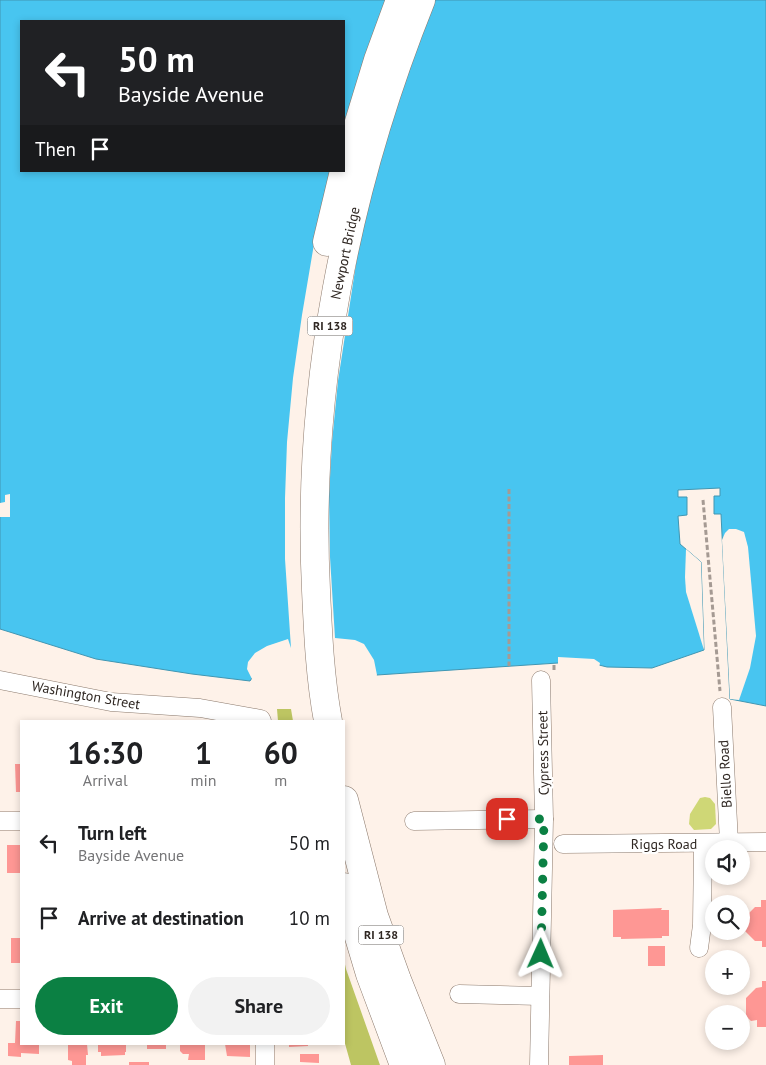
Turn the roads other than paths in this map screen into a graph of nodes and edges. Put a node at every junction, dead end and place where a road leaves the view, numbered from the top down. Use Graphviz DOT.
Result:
graph roads {
  1 [pos="400,0"];
  2 [pos="421,0"];
  3 [pos="345,168"];
  4 [pos="344,172"];
  5 [pos="312,666"];
  6 [pos="0,680"];
  7 [pos="541,680"];
  8 [pos="722,706"];
  9 [pos="262,720"];
  10 [pos="311,720"];
  11 [pos="328,720"];
  12 [pos="345,804"];
  13 [pos="544,819"];
  14 [pos="0,820"];
  15 [pos="20,821"];
  16 [pos="414,821"];
  17 [pos="729,840"];
  18 [pos="750,842"];
  19 [pos="766,842"];
  20 [pos="563,844"];
  21 [pos="703,844"];
  22 [pos="345,890"];
  23 [pos="699,948"];
  24 [pos="459,994"];
  25 [pos="540,996"];
  26 [pos="0,999"];
  27 [pos="20,999"];
  28 [pos="265,1045"];
  29 [pos="265,1065"];
  30 [pos="404,1065"];
  31 [pos="431,1065"];
  32 [pos="539,1065"];
  1 -- 3 [label="highway, Newport Bridge / RI 138"];
  2 -- 5 [label="highway, Newport Bridge / RI 138"];
  4 -- 5 [label="highway, Newport Bridge / RI 138"];
  5 -- 10 [label="highway, RI 138"];
  5 -- 11 [label="highway, RI 138"];
  6 -- 9 [label="street, Washington Street"];
  7 -- 13 [label="street, Cypress Street"];
  8 -- 17 [label="street, Biello Road"];
  12 -- 31 [label="highway, RI 138"];
  13 -- 16 [label="street"];
  13 -- 25 [label="street, Cypress Street"];
  14 -- 15 [label="street"];
  18 -- 19 [label="street, Riggs Road"];
  20 -- 21 [label="street, Riggs Road"];
  21 -- 23 [label="street"];
  22 -- 30 [label="highway, RI 138"];
  24 -- 25 [label="street"];
  25 -- 32 [label="street, Cypress Street"];
  26 -- 27 [label="street"];
  28 -- 29 [label="street"];
}
